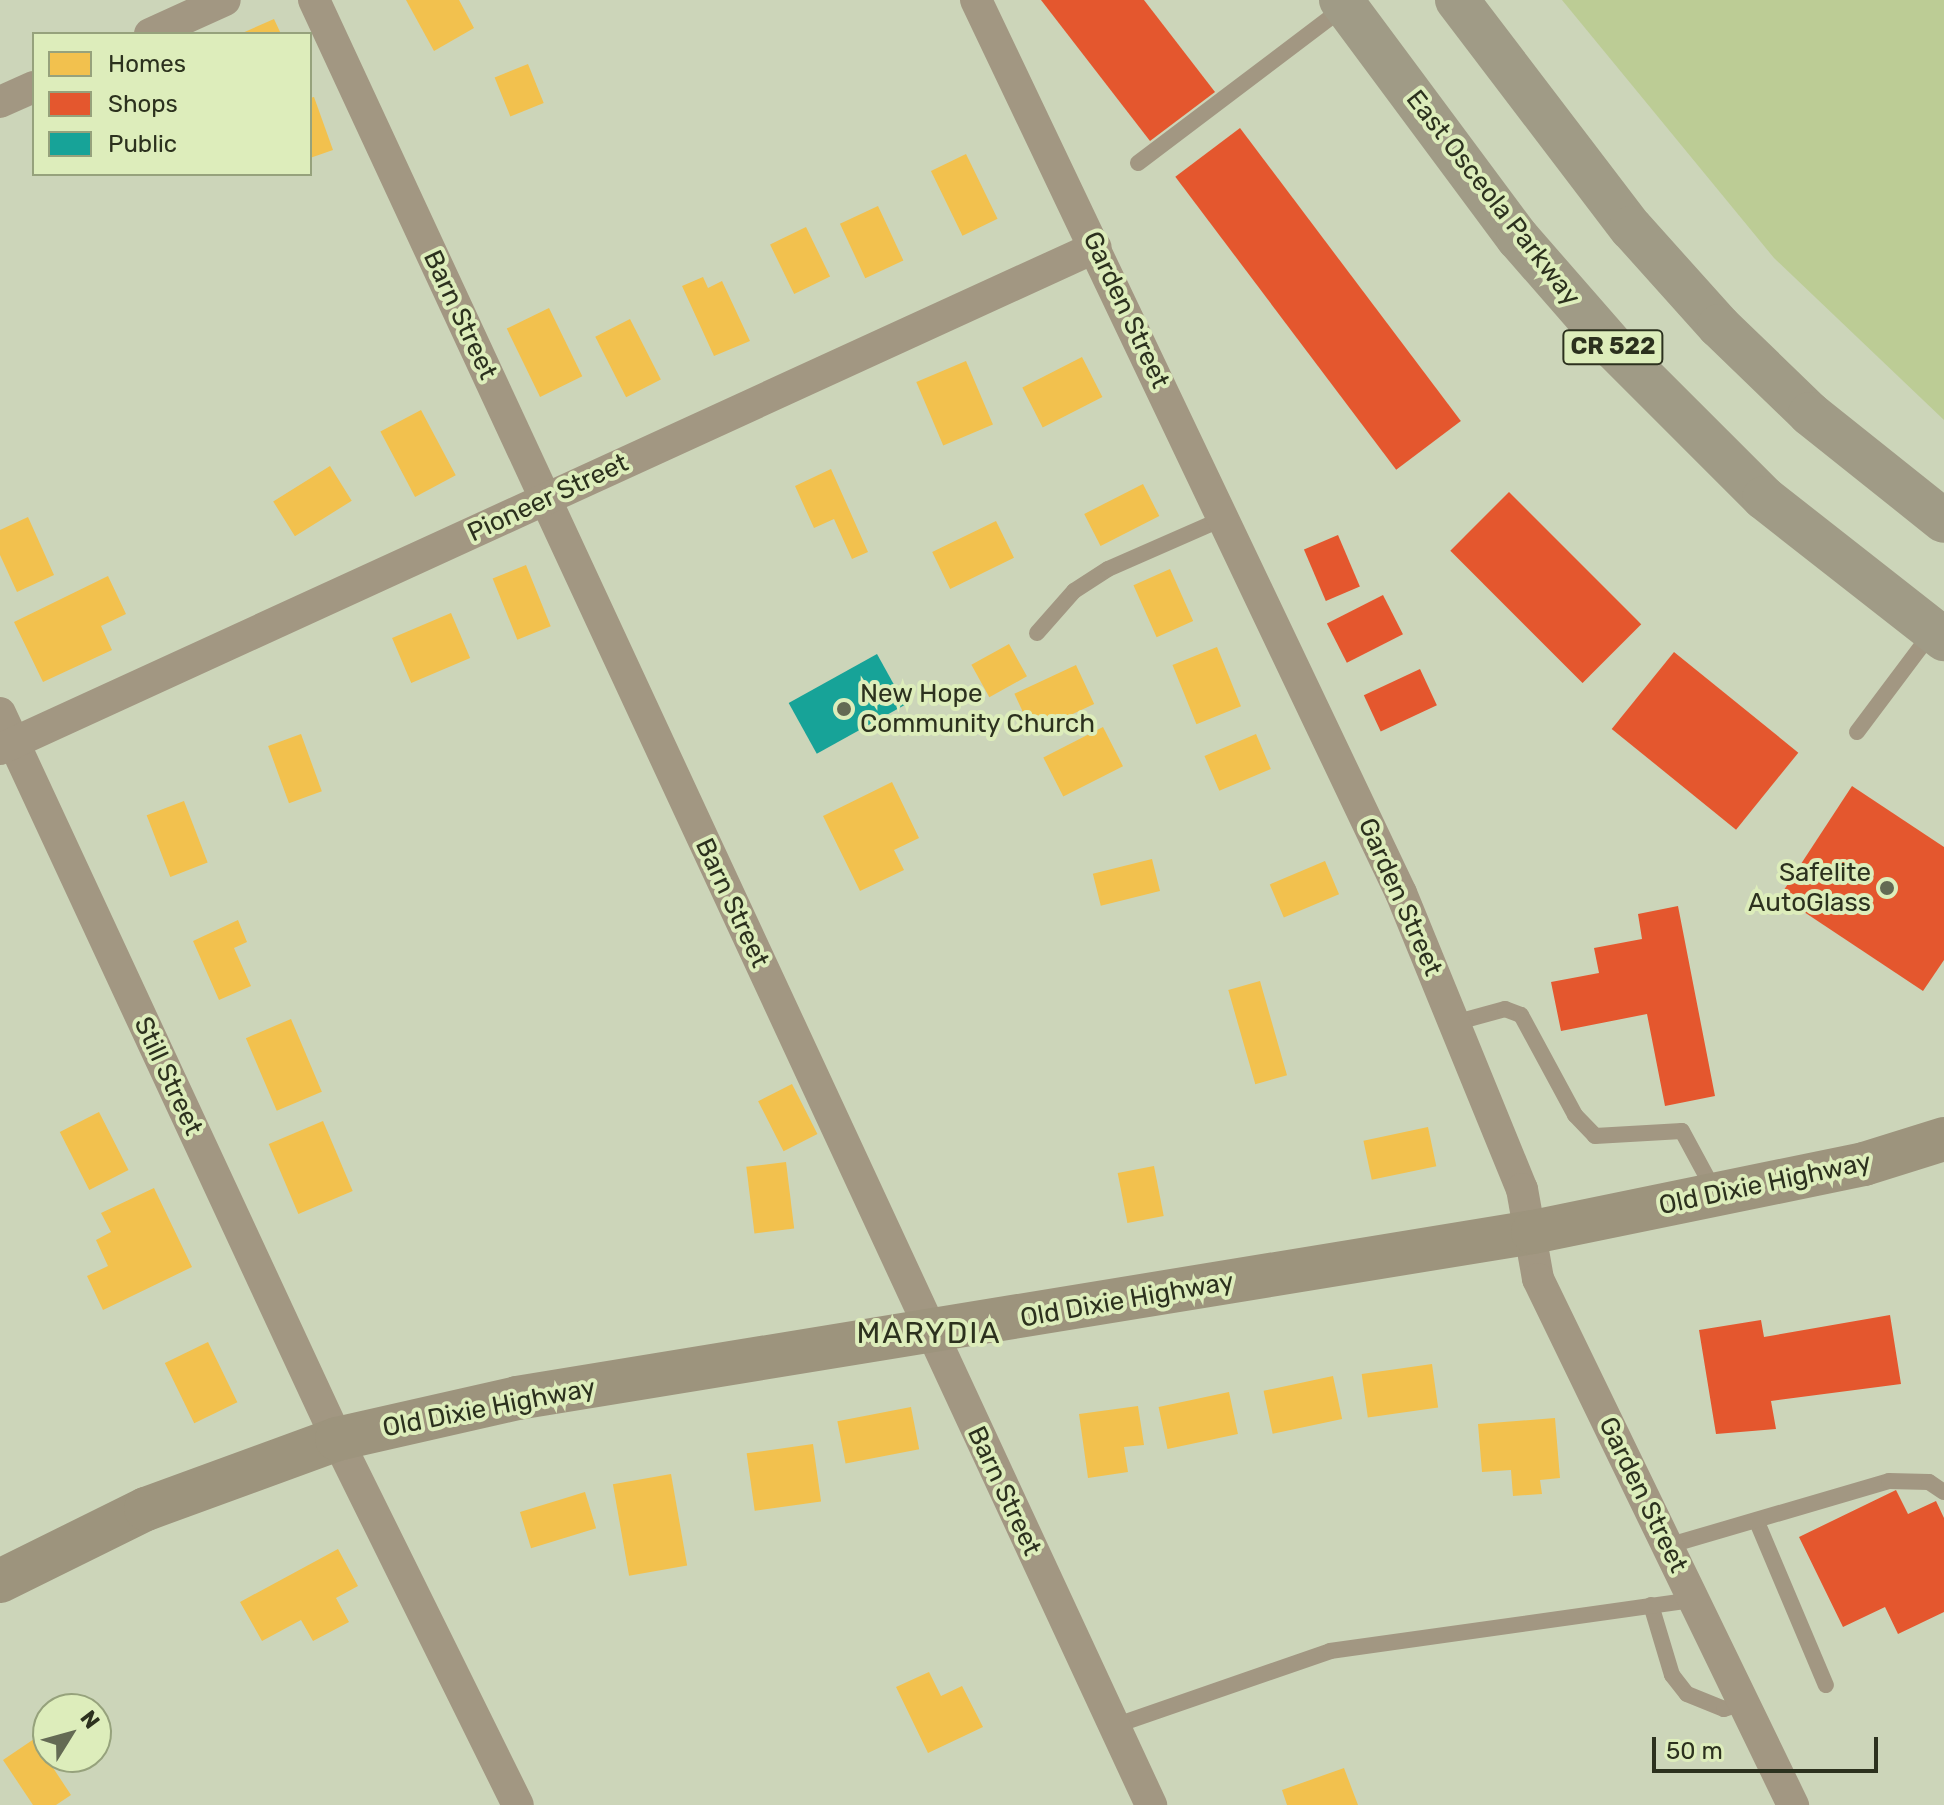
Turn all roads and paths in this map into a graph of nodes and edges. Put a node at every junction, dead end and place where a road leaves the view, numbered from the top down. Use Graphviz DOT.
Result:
graph roads {
  1 [pos="225,0"];
  2 [pos="314,0"];
  3 [pos="976,0"];
  4 [pos="1457,0"];
  5 [pos="1343,3"];
  6 [pos="154,32"];
  7 [pos="32,88"];
  8 [pos="0,102"];
  9 [pos="1138,163"];
  10 [pos="1096,247"];
  11 [pos="546,499"];
  12 [pos="1224,518"];
  13 [pos="1944,521"];
  14 [pos="1037,633"];
  15 [pos="1939,635"];
  16 [pos="0,713"];
  17 [pos="1857,732"];
  18 [pos="7,746"];
  19 [pos="1454,1023"];
  20 [pos="1944,1139"];
  21 [pos="1716,1195"];
  22 [pos="1533,1232"];
  23 [pos="929,1333"];
  24 [pos="337,1439"];
  25 [pos="1944,1492"];
  26 [pos="1757,1522"];
  27 [pos="1667,1546"];
  28 [pos="0,1581"];
  29 [pos="1693,1600"];
  30 [pos="1651,1605"];
  31 [pos="1826,1685"];
  32 [pos="1743,1703"];
  33 [pos="1114,1726"];
  34 [pos="518,1805"];
  35 [pos="1151,1805"];
  36 [pos="1793,1805"];
  1 -- 6 [label="street"];
  2 -- 11 [label="street, Barn Street"];
  3 -- 10 [label="street, Garden Street"];
  4 -- 13 [label="main road"];
  5 -- 9 [label="lane"];
  5 -- 15 [label="main road, East Osceola Parkway / CR 522"];
  7 -- 8 [label="street"];
  10 -- 11 [label="street, Pioneer Street"];
  10 -- 12 [label="street, Garden Street"];
  11 -- 18 [label="street, Pioneer Street"];
  11 -- 23 [label="street, Barn Street"];
  12 -- 14 [label="lane"];
  12 -- 19 [label="street, Garden Street"];
  15 -- 17 [label="lane"];
  16 -- 18 [label="street, Still Street"];
  18 -- 24 [label="street, Still Street"];
  19 -- 21 [label="lane"];
  19 -- 22 [label="street, Garden Street"];
  20 -- 21 [label="street, Old Dixie Highway"];
  21 -- 22 [label="street, Old Dixie Highway"];
  22 -- 23 [label="street, Old Dixie Highway"];
  22 -- 27 [label="street, Garden Street"];
  23 -- 24 [label="street, Old Dixie Highway"];
  23 -- 33 [label="street, Barn Street"];
  24 -- 28 [label="street, Old Dixie Highway"];
  24 -- 34 [label="street, Still Street"];
  25 -- 26 [label="lane"];
  26 -- 27 [label="lane"];
  26 -- 31 [label="lane"];
  27 -- 29 [label="street, Garden Street"];
  29 -- 30 [label="lane"];
  29 -- 32 [label="street, Garden Street"];
  30 -- 32 [label="lane"];
  30 -- 33 [label="lane"];
  32 -- 36 [label="street, Garden Street"];
  33 -- 35 [label="street, Barn Street"];
}
